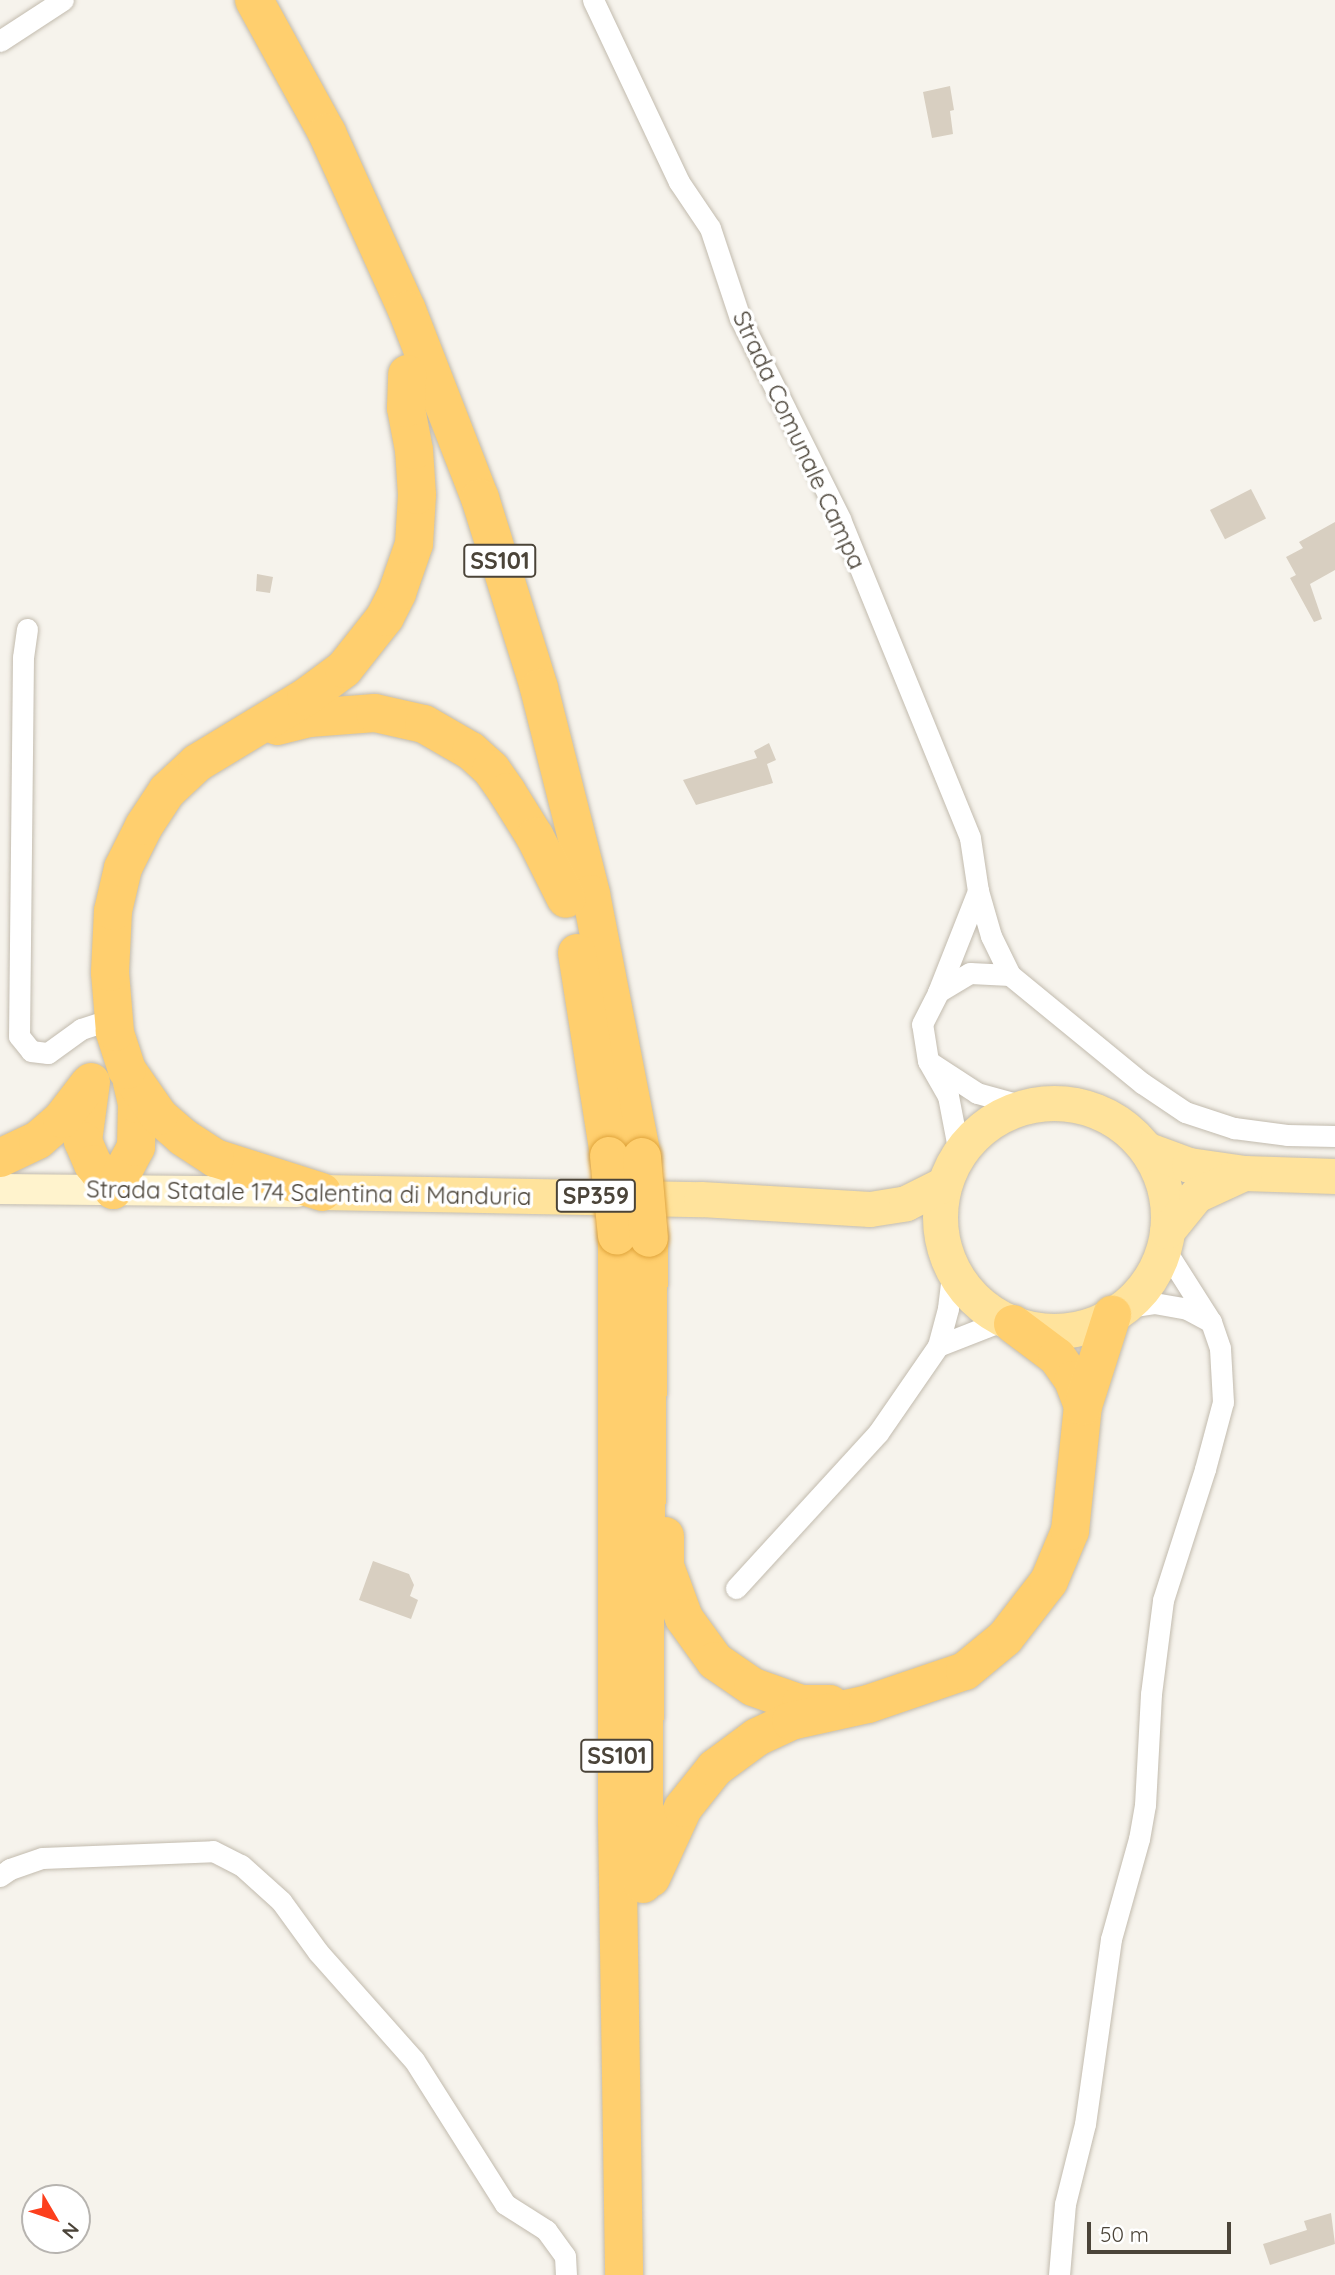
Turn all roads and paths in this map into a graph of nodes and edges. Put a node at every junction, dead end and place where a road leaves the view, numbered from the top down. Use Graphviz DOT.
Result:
graph roads {
  1 [pos="63,0"];
  2 [pos="227,0"];
  3 [pos="254,0"];
  4 [pos="593,0"];
  5 [pos="0,41"];
  6 [pos="407,374"];
  7 [pos="27,629"];
  8 [pos="247,733"];
  9 [pos="978,891"];
  10 [pos="566,900"];
  11 [pos="1010,975"];
  12 [pos="938,992"];
  13 [pos="114,1025"];
  14 [pos="928,1061"];
  15 [pos="130,1076"];
  16 [pos="90,1082"];
  17 [pos="1024,1106"];
  18 [pos="1335,1136"];
  19 [pos="1148,1150"];
  20 [pos="626,1156"];
  21 [pos="0,1158"];
  22 [pos="951,1168"];
  23 [pos="1244,1173"];
  24 [pos="1335,1176"];
  25 [pos="0,1189"];
  26 [pos="113,1190"];
  27 [pos="322,1192"];
  28 [pos="870,1209"];
  29 [pos="633,1237"];
  30 [pos="1166,1240"];
  31 [pos="948,1261"];
  32 [pos="1118,1311"];
  33 [pos="1008,1322"];
  34 [pos="1211,1322"];
  35 [pos="938,1346"];
  36 [pos="646,1404"];
  37 [pos="1083,1406"];
  38 [pos="737,1588"];
  39 [pos="868,1704"];
  40 [pos="0,1876"];
  41 [pos="643,1896"];
  42 [pos="566,2275"];
  43 [pos="624,2275"];
  44 [pos="646,2275"];
  45 [pos="1059,2275"];
  1 -- 5 [label="street"];
  2 -- 6 [label="highway, SS101"];
  3 -- 20 [label="highway, SS101"];
  4 -- 9 [label="street, Strada Comunale Campa"];
  6 -- 8 [label="highway"];
  6 -- 10 [label="highway, SS101"];
  7 -- 13 [label="street"];
  8 -- 10 [label="highway"];
  8 -- 13 [label="highway"];
  9 -- 11 [label="street, Strada Comunale Campa"];
  9 -- 12 [label="street"];
  10 -- 20 [label="highway, SS101"];
  11 -- 12 [label="street"];
  11 -- 18 [label="street"];
  12 -- 14 [label="street"];
  13 -- 15 [label="highway"];
  13 -- 16 [label="highway"];
  14 -- 17 [label="street"];
  14 -- 22 [label="street"];
  15 -- 26 [label="highway"];
  15 -- 27 [label="highway"];
  16 -- 21 [label="highway"];
  16 -- 26 [label="highway"];
  17 -- 19 [label="main road"];
  17 -- 22 [label="main road"];
  19 -- 23 [label="main road"];
  19 -- 30 [label="main road"];
  20 -- 29 [label="highway, SS101, bridge"];
  22 -- 28 [label="main road, Strada Statale 174 Salentina di Manduria / SP359"];
  22 -- 31 [label="main road"];
  23 -- 24 [label="main road"];
  23 -- 30 [label="main road"];
  25 -- 26 [label="main road, Strada Statale 174 Salentina di Manduria / SP359"];
  26 -- 27 [label="main road, Strada Statale 174 Salentina di Manduria / SP359"];
  27 -- 28 [label="main road, Strada Statale 174 Salentina di Manduria / SP359"];
  28 -- 31 [label="main road, Strada Statale 174 Salentina di Manduria / SP359"];
  29 -- 36 [label="highway, SS101"];
  29 -- 43 [label="highway, SS101"];
  30 -- 32 [label="main road"];
  30 -- 34 [label="street"];
  31 -- 33 [label="main road"];
  31 -- 35 [label="street"];
  32 -- 33 [label="main road"];
  32 -- 34 [label="street"];
  32 -- 37 [label="highway"];
  33 -- 35 [label="street"];
  33 -- 37 [label="highway"];
  34 -- 45 [label="street"];
  35 -- 38 [label="street"];
  36 -- 39 [label="highway"];
  36 -- 41 [label="highway, SS101"];
  37 -- 39 [label="highway"];
  39 -- 41 [label="highway"];
  40 -- 42 [label="street"];
  41 -- 44 [label="highway, SS101"];
}
